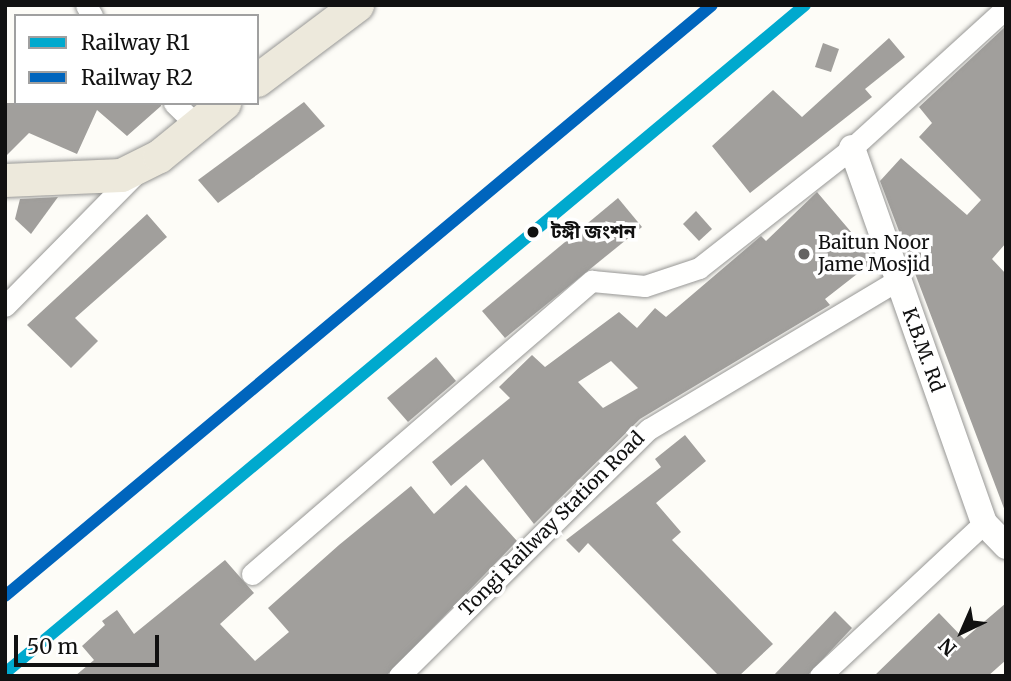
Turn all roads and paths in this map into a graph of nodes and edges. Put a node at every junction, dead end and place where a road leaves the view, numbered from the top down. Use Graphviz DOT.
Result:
graph roads {
  1 [pos="346,5"];
  2 [pos="357,5"];
  3 [pos="369,5"];
  4 [pos="1006,8"];
  5 [pos="325,31"];
  6 [pos="259,79"];
  7 [pos="216,105"];
  8 [pos="185,113"];
  9 [pos="852,148"];
  10 [pos="142,167"];
  11 [pos="5,180"];
  12 [pos="898,280"];
  13 [pos="5,306"];
  14 [pos="984,523"];
  15 [pos="1006,546"];
  16 [pos="252,574"];
  17 [pos="399,676"];
  18 [pos="820,676"];
  1 -- 5 [label="main road"];
  2 -- 5 [label="main road"];
  3 -- 5 [label="main road"];
  4 -- 9 [label="street"];
  5 -- 6 [label="main road"];
  7 -- 8 [label="main road"];
  8 -- 10 [label="main road"];
  9 -- 12 [label="street, K.B.M. Rd"];
  9 -- 16 [label="street"];
  10 -- 11 [label="main road"];
  10 -- 13 [label="street"];
  12 -- 14 [label="street, K.B.M. Rd"];
  12 -- 17 [label="street, Tongi Railway Station Road"];
  14 -- 15 [label="street, K.B.M. Rd"];
  14 -- 18 [label="street"];
}
